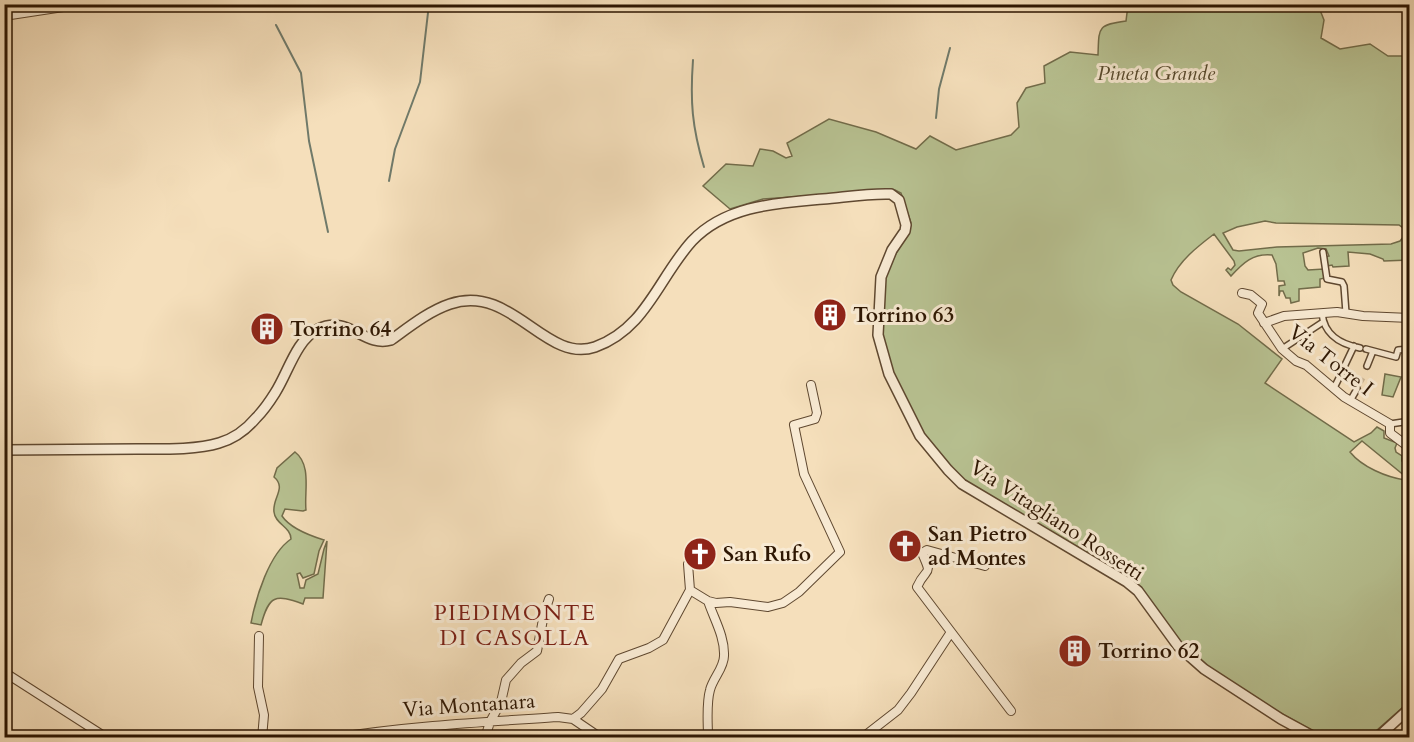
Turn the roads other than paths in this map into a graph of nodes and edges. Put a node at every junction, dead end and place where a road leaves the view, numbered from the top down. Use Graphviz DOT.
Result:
graph roads {
  1 [pos="83,4"];
  2 [pos="4,16"];
  3 [pos="1323,252"];
  4 [pos="1242,292"];
  5 [pos="1346,313"];
  6 [pos="1322,318"];
  7 [pos="1410,318"];
  8 [pos="1264,323"];
  9 [pos="1363,348"];
  10 [pos="1282,349"];
  11 [pos="1410,349"];
  12 [pos="1367,366"];
  13 [pos="811,385"];
  14 [pos="1334,388"];
  15 [pos="1357,389"];
  16 [pos="1350,401"];
  17 [pos="1410,421"];
  18 [pos="1390,424"];
  19 [pos="1410,448"];
  20 [pos="4,450"];
  21 [pos="688,564"];
  22 [pos="985,566"];
  23 [pos="690,590"];
  24 [pos="549,600"];
  25 [pos="708,601"];
  26 [pos="951,632"];
  27 [pos="259,636"];
  28 [pos="4,672"];
  29 [pos="1410,708"];
  30 [pos="1011,711"];
  31 [pos="573,719"];
  32 [pos="490,722"];
  33 [pos="107,738"];
  34 [pos="262,738"];
  35 [pos="333,738"];
  36 [pos="485,738"];
  37 [pos="601,738"];
  38 [pos="708,738"];
  39 [pos="862,738"];
  40 [pos="1316,738"];
  41 [pos="1377,738"];
  1 -- 2 [label="street"];
  3 -- 5 [label="street"];
  4 -- 8 [label="street, Via Torre I"];
  5 -- 6 [label="street"];
  5 -- 7 [label="street"];
  6 -- 8 [label="street"];
  6 -- 9 [label="street"];
  6 -- 10 [label="street"];
  8 -- 10 [label="street, Via Torre I"];
  9 -- 11 [label="street"];
  9 -- 12 [label="street"];
  9 -- 14 [label="street"];
  10 -- 14 [label="street, Via Torre I"];
  13 -- 25 [label="street"];
  14 -- 16 [label="street, Via Torre I"];
  15 -- 16 [label="street"];
  16 -- 18 [label="street, Via Torre I"];
  17 -- 18 [label="street"];
  18 -- 19 [label="street"];
  20 -- 40 [label="street, Via Vitagliano Rossetti"];
  21 -- 23 [label="street"];
  22 -- 26 [label="street"];
  23 -- 25 [label="street"];
  23 -- 31 [label="street"];
  24 -- 32 [label="street"];
  25 -- 38 [label="street"];
  26 -- 30 [label="street"];
  26 -- 39 [label="street"];
  27 -- 34 [label="street"];
  28 -- 33 [label="street"];
  29 -- 41 [label="street"];
  31 -- 32 [label="street, Via Montanara"];
  31 -- 37 [label="street"];
  32 -- 35 [label="street, Via Montanara"];
  32 -- 36 [label="street"];
}
